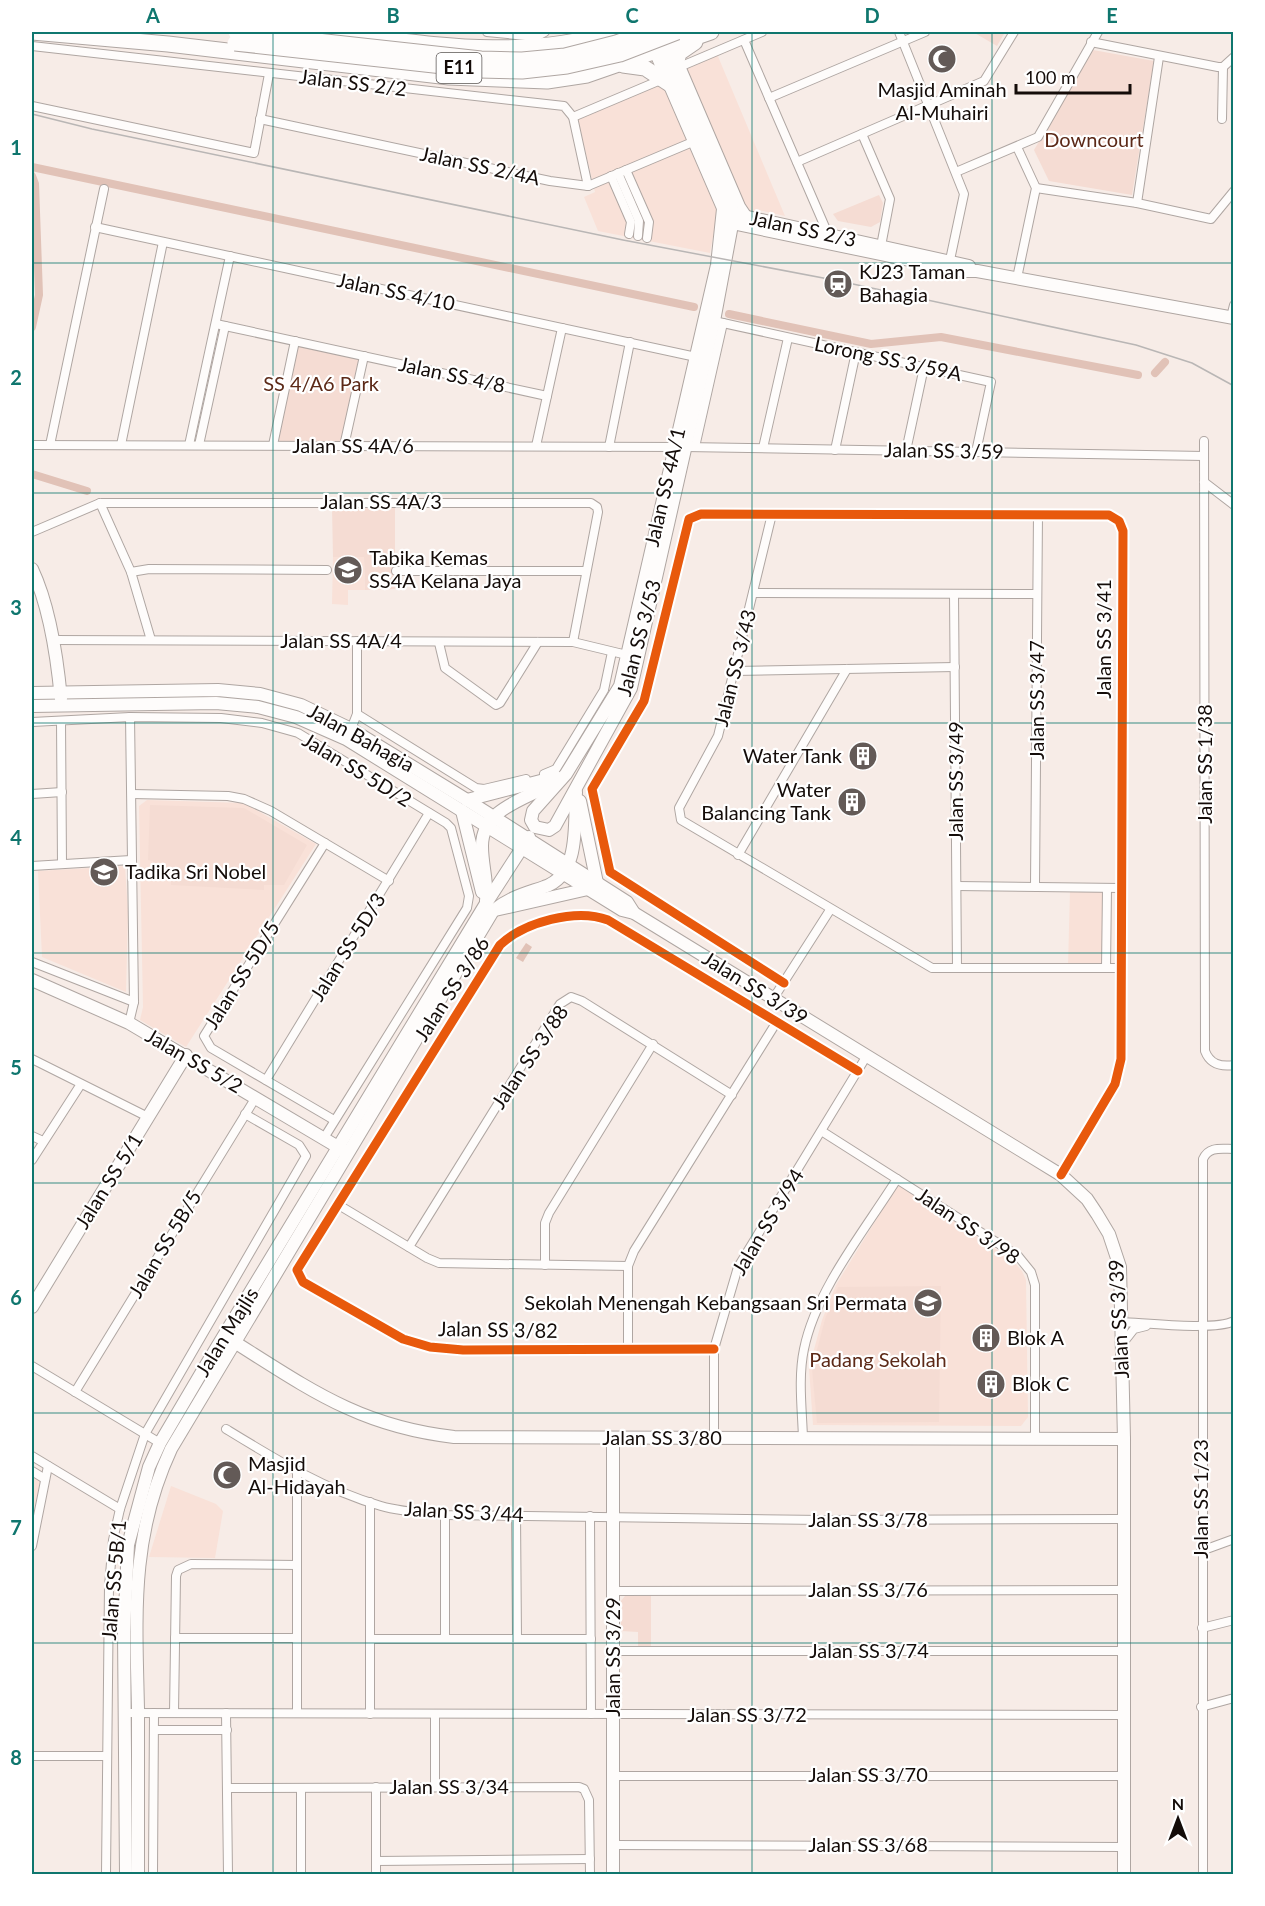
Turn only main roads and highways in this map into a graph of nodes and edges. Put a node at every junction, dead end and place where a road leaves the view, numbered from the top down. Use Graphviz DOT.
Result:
graph roads {
  1 [pos="32,32"];
  2 [pos="123,32"];
  3 [pos="324,32"];
  4 [pos="611,32"];
  5 [pos="646,32"];
  6 [pos="658,32"];
  7 [pos="677,32"];
  8 [pos="683,32"];
  9 [pos="707,33"];
  10 [pos="234,36"];
  11 [pos="661,49"];
  12 [pos="620,64"];
  13 [pos="672,75"];
  14 [pos="729,216"];
  15 [pos="977,271"];
  16 [pos="1233,313"];
  17 [pos="685,447"];
  18 [pos="32,569"];
  19 [pos="645,599"];
  20 [pos="61,691"];
  21 [pos="32,693"];
  22 [pos="62,705"];
  23 [pos="32,706"];
  24 [pos="566,774"];
  25 [pos="577,785"];
  26 [pos="465,805"];
  27 [pos="495,817"];
  28 [pos="486,827"];
  29 [pos="529,837"];
  30 [pos="522,849"];
  31 [pos="566,868"];
  32 [pos="592,886"];
  33 [pos="489,908"];
  34 [pos="32,980"];
  35 [pos="186,1055"];
  36 [pos="344,1150"];
  37 [pos="32,1307"];
  38 [pos="230,1339"];
  39 [pos="613,1438"];
  40 [pos="1124,1439"];
  41 [pos="132,1713"];
  42 [pos="126,1875"];
  43 [pos="138,1875"];
  44 [pos="613,1875"];
  45 [pos="1124,1875"];
  1 -- 12 [label="highway"];
  2 -- 10 [label="highway, E11"];
  3 -- 4 [label="highway"];
  4 -- 12 [label="highway"];
  5 -- 10 [label="highway, E11, bridge"];
  5 -- 11 [label="main road"];
  6 -- 11 [label="main road"];
  7 -- 10 [label="highway, E11, bridge"];
  8 -- 9 [label="highway"];
  9 -- 11 [label="highway"];
  9 -- 13 [label="highway"];
  11 -- 12 [label="highway"];
  11 -- 13 [label="main road, Jalan SS 2/3"];
  12 -- 13 [label="highway"];
  13 -- 14 [label="main road, Jalan SS 2/3"];
  13 -- 14 [label="main road, Jalan SS 2/3"];
  14 -- 15 [label="main road, Jalan SS 2/3"];
  14 -- 15 [label="main road, Jalan SS 2/3"];
  14 -- 17 [label="main road, Jalan SS 4A/1"];
  14 -- 17 [label="main road, Jalan SS 4A/1"];
  15 -- 16 [label="main road, Jalan SS 2/3"];
  17 -- 19 [label="main road, Jalan SS 4A/1"];
  18 -- 20 [label="main road"];
  19 -- 24 [label="main road, Jalan SS 4A/1"];
  19 -- 25 [label="main road, Jalan SS 4A/1"];
  20 -- 21 [label="main road, Jalan Bahagia"];
  20 -- 22 [label="main road"];
  20 -- 26 [label="main road, Jalan Bahagia"];
  22 -- 23 [label="main road, Jalan Bahagia"];
  22 -- 26 [label="main road, Jalan Bahagia"];
  24 -- 25 [label="main road, Jalan SS 4A/1"];
  24 -- 26 [label="main road"];
  24 -- 27 [label="main road"];
  25 -- 31 [label="main road"];
  25 -- 32 [label="main road"];
  26 -- 27 [label="main road, Jalan Bahagia"];
  26 -- 28 [label="main road, Jalan Bahagia"];
  26 -- 33 [label="main road"];
  27 -- 28 [label="main road"];
  27 -- 29 [label="main road, Jalan Bahagia"];
  28 -- 30 [label="main road, Jalan Bahagia"];
  28 -- 33 [label="main road"];
  29 -- 30 [label="main road, Jalan Majlis"];
  29 -- 31 [label="main road, Jalan SS 3/39"];
  30 -- 31 [label="main road, Jalan SS 3/39"];
  30 -- 33 [label="main road, Jalan Majlis"];
  31 -- 32 [label="main road, Jalan SS 3/39"];
  31 -- 33 [label="main road"];
  32 -- 33 [label="main road"];
  32 -- 40 [label="main road, Jalan SS 3/39"];
  33 -- 36 [label="main road, Jalan Majlis"];
  34 -- 35 [label="main road, Jalan SS 5/2"];
  35 -- 36 [label="main road, Jalan SS 5/2"];
  35 -- 37 [label="main road, Jalan SS 5/1"];
  36 -- 38 [label="main road, Jalan Majlis"];
  38 -- 39 [label="main road, Jalan SS 3/80"];
  38 -- 41 [label="main road, Jalan Majlis"];
  38 -- 41 [label="main road, Jalan Majlis"];
  39 -- 40 [label="main road, Jalan SS 3/80"];
  39 -- 44 [label="main road, Jalan SS 3/29"];
  40 -- 45 [label="main road, Jalan SS 3/39"];
  41 -- 42 [label="main road, Jalan Majlis"];
  41 -- 43 [label="main road, Jalan Majlis"];
}
